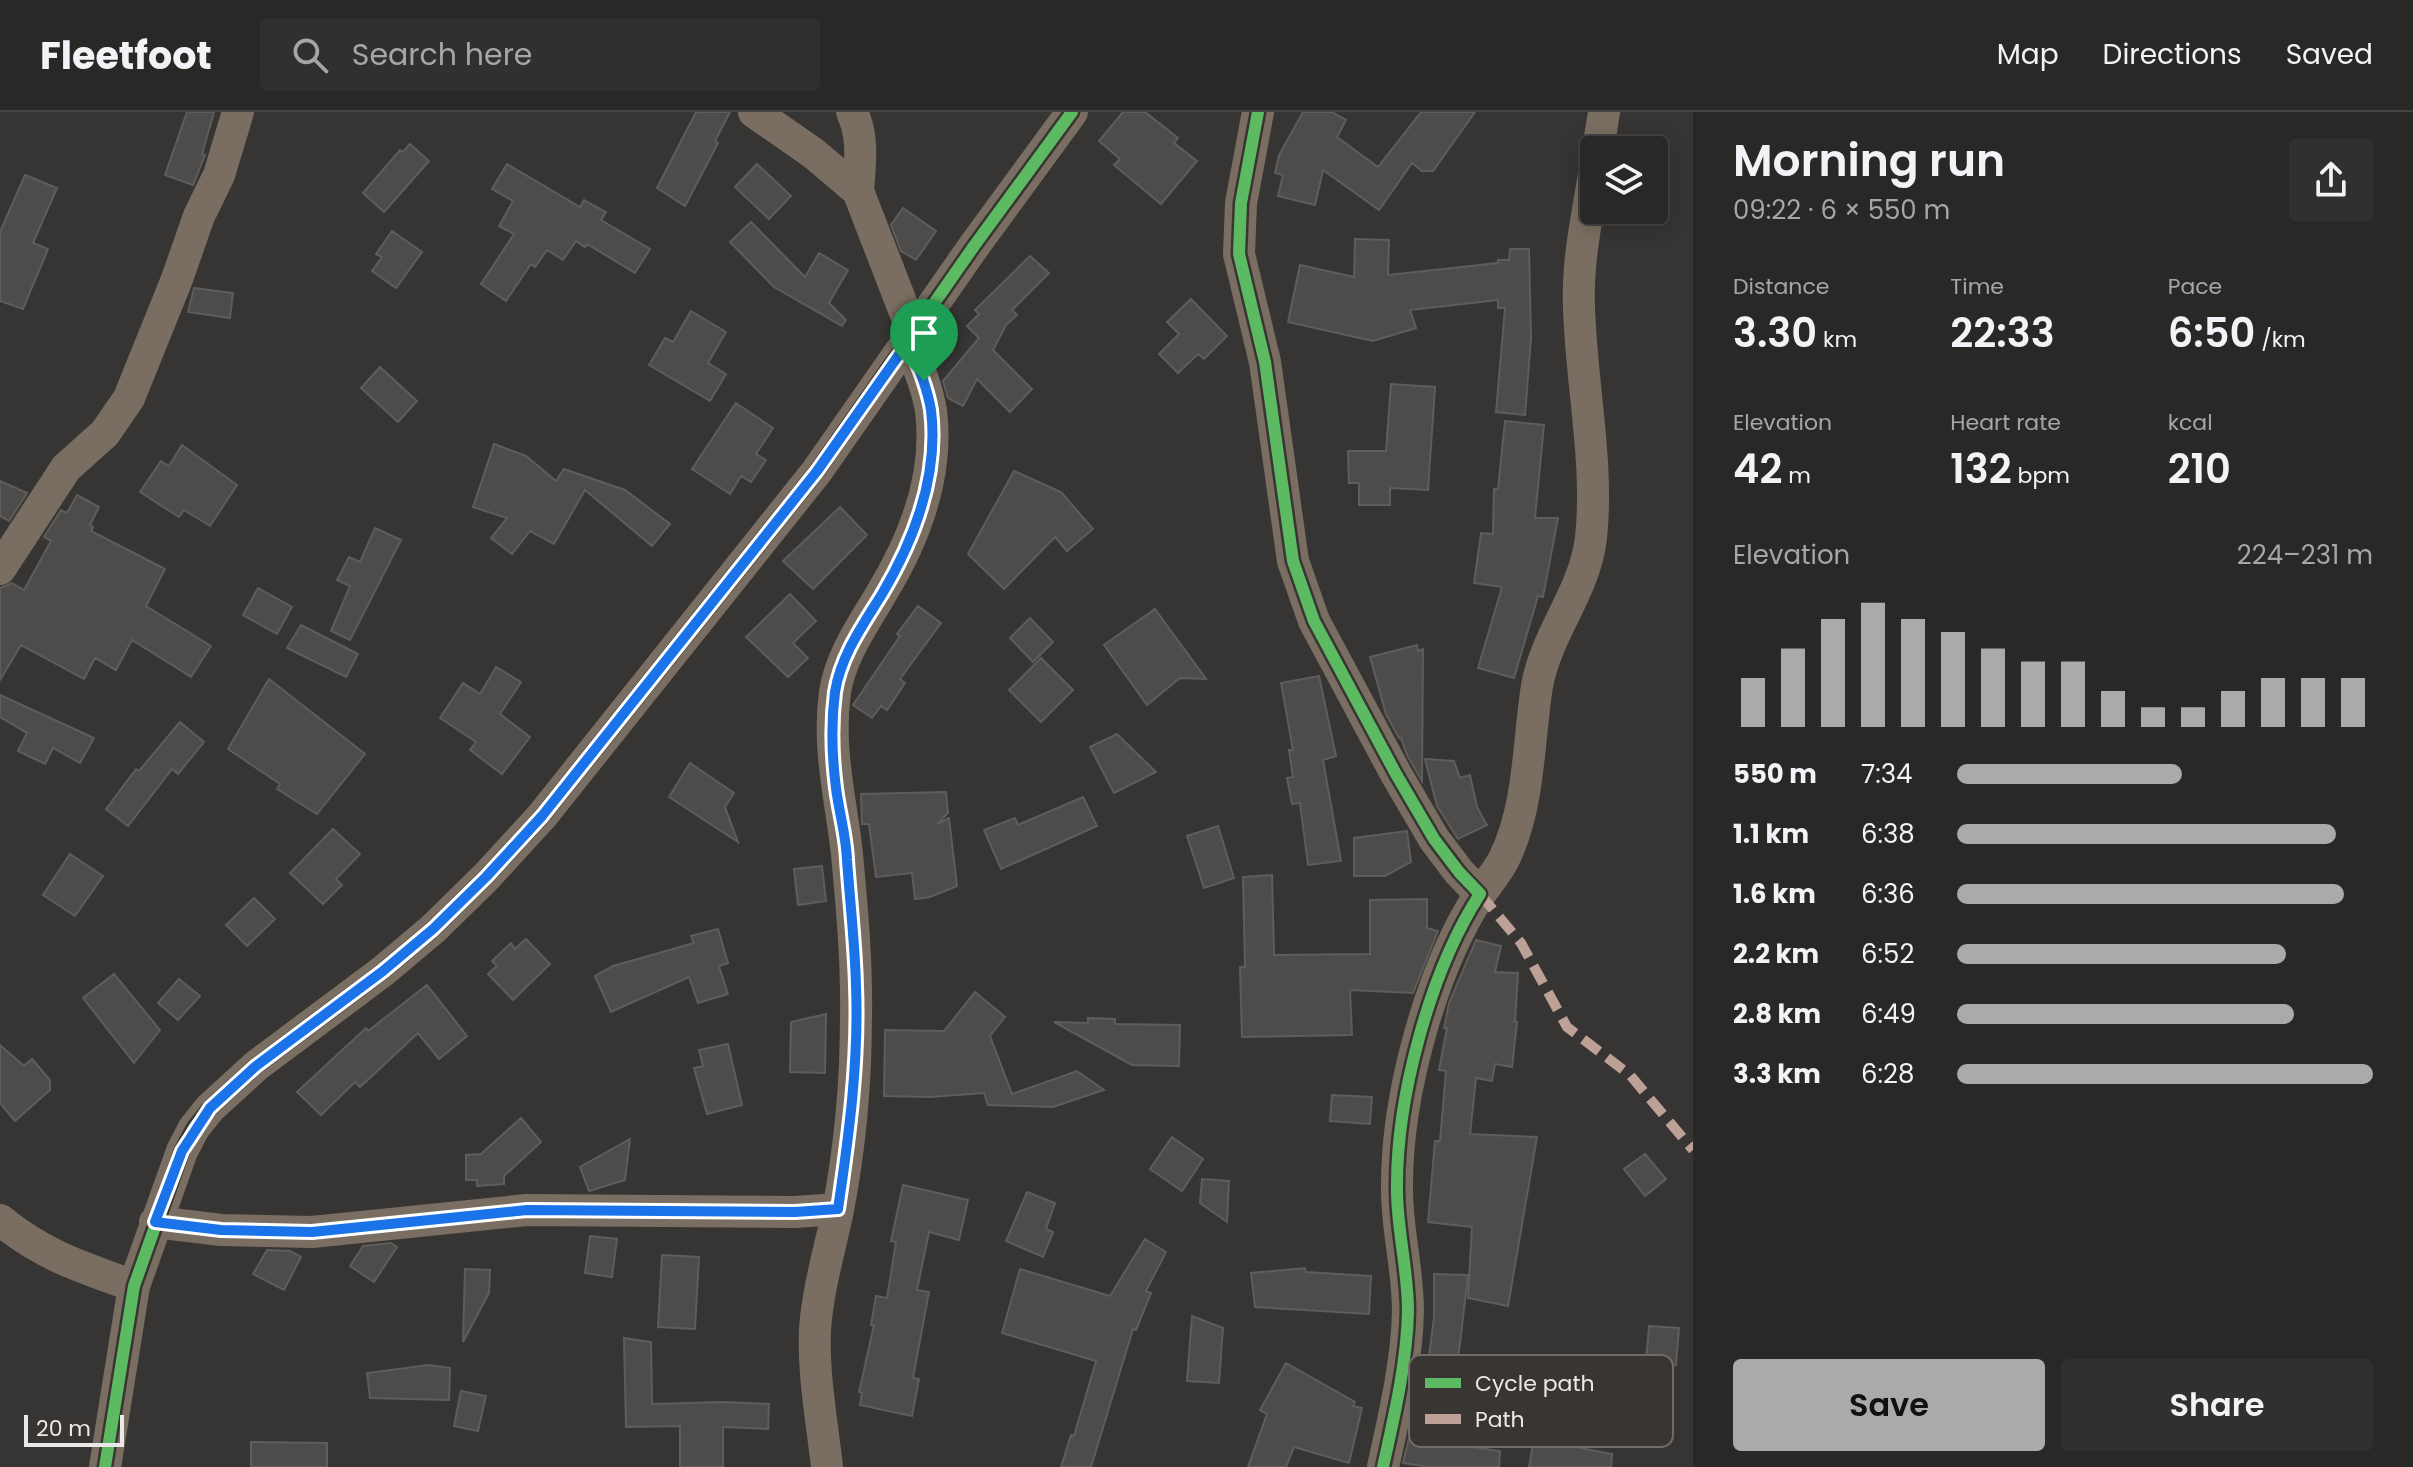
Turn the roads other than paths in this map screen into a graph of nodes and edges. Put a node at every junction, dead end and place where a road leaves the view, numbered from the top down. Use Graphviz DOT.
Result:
graph roads {
  1 [pos="238,112"];
  2 [pos="754,112"];
  3 [pos="852,112"];
  4 [pos="1072,112"];
  5 [pos="1258,112"];
  6 [pos="1604,112"];
  7 [pos="1600,136"];
  8 [pos="858,191"];
  9 [pos="1587,224"];
  10 [pos="911,337"];
  11 [pos="0,569"];
  12 [pos="1480,894"];
  13 [pos="838,1209"];
  14 [pos="0,1220"];
  15 [pos="155,1222"];
  16 [pos="134,1286"];
  17 [pos="105,1467"];
  18 [pos="827,1467"];
  19 [pos="1383,1467"];
  1 -- 11 [label="street"];
  2 -- 8 [label="street"];
  3 -- 8 [label="street"];
  4 -- 10 [label="street"];
  5 -- 12 [label="street"];
  6 -- 7 [label="street"];
  8 -- 10 [label="street"];
  9 -- 12 [label="street"];
  10 -- 13 [label="street"];
  10 -- 15 [label="street"];
  12 -- 19 [label="street"];
  13 -- 15 [label="street"];
  13 -- 18 [label="street"];
  14 -- 16 [label="street"];
  15 -- 16 [label="street"];
  16 -- 17 [label="street"];
}
